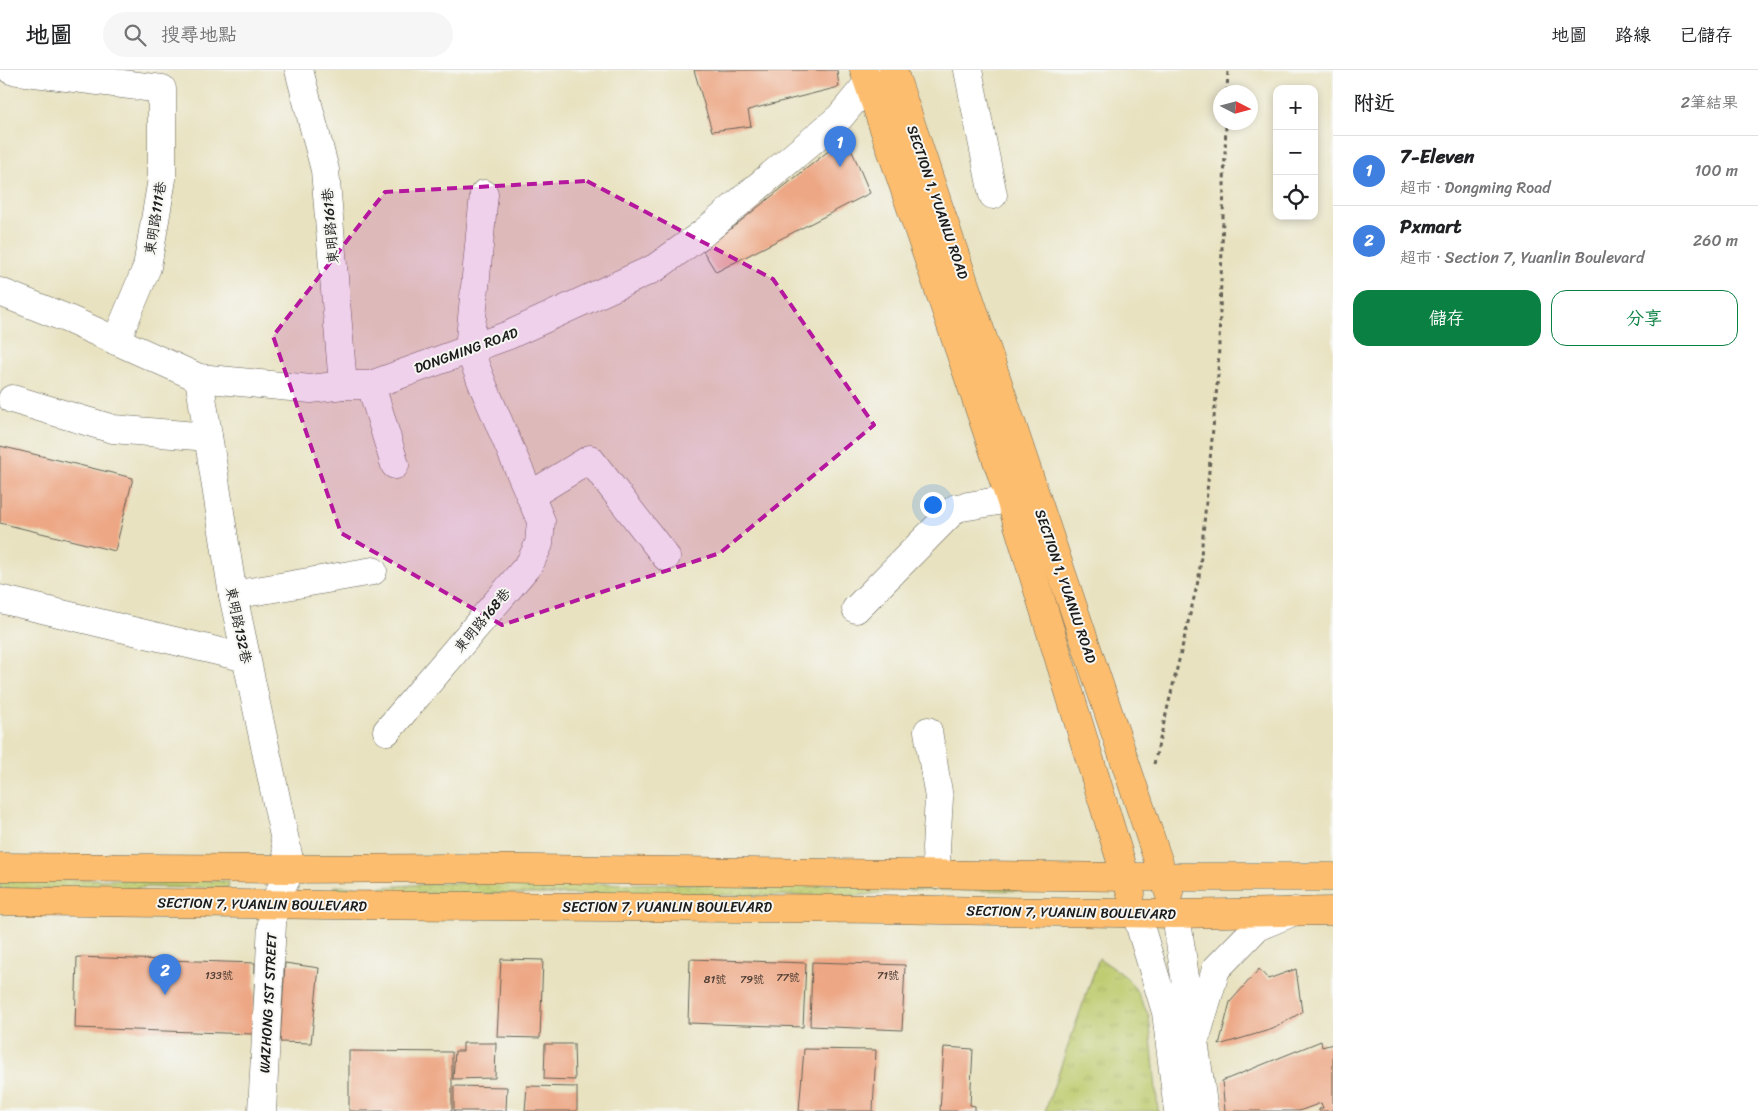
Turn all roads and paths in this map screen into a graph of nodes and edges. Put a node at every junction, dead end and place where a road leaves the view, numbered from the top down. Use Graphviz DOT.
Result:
graph roads {
  1 [pos="11,70"];
  2 [pos="300,70"];
  3 [pos="893,70"];
  4 [pos="968,70"];
  5 [pos="1228,70"];
  6 [pos="869,74"];
  7 [pos="1227,85"];
  8 [pos="1226,130"];
  9 [pos="484,194"];
  10 [pos="993,195"];
  11 [pos="0,292"];
  12 [pos="116,341"];
  13 [pos="469,349"];
  14 [pos="199,378"];
  15 [pos="371,384"];
  16 [pos="343,385"];
  17 [pos="12,399"];
  18 [pos="208,437"];
  19 [pos="395,466"];
  20 [pos="531,495"];
  21 [pos="1010,499"];
  22 [pos="666,557"];
  23 [pos="373,571"];
  24 [pos="233,595"];
  25 [pos="0,599"];
  26 [pos="856,609"];
  27 [pos="246,658"];
  28 [pos="387,731"];
  29 [pos="928,731"];
  30 [pos="1153,765"];
  31 [pos="0,867"];
  32 [pos="291,869"];
  33 [pos="937,875"];
  34 [pos="1163,876"];
  35 [pos="1127,877"];
  36 [pos="1333,877"];
  37 [pos="0,901"];
  38 [pos="273,905"];
  39 [pos="1297,911"];
  40 [pos="1333,911"];
  41 [pos="1136,913"];
  42 [pos="1176,914"];
  43 [pos="1195,1040"];
  44 [pos="262,1111"];
  45 [pos="1178,1111"];
  46 [pos="1204,1111"];
  1 -- 12 [label="street, 東明路111巷"];
  2 -- 16 [label="street, 東明路161巷"];
  3 -- 34 [label="main road, SECTION 1, YUANLU ROAD"];
  4 -- 10 [label="street"];
  5 -- 7 [label="path"];
  6 -- 13 [label="street, DONGMING ROAD"];
  6 -- 21 [label="main road, SECTION 1, YUANLU ROAD"];
  8 -- 30 [label="path"];
  9 -- 13 [label="street"];
  11 -- 12 [label="street, DONGMING ROAD"];
  12 -- 14 [label="street, DONGMING ROAD"];
  13 -- 15 [label="street, DONGMING ROAD"];
  13 -- 20 [label="street, 東明路168巷"];
  14 -- 16 [label="street, DONGMING ROAD"];
  14 -- 18 [label="street, 東明路132巷"];
  15 -- 16 [label="street, DONGMING ROAD"];
  15 -- 19 [label="street"];
  17 -- 18 [label="street"];
  18 -- 24 [label="street, 東明路132巷"];
  20 -- 22 [label="street"];
  20 -- 28 [label="street, 東明路168巷"];
  21 -- 26 [label="street"];
  21 -- 35 [label="main road, SECTION 1, YUANLU ROAD"];
  23 -- 24 [label="street"];
  24 -- 27 [label="street, 東明路132巷"];
  25 -- 27 [label="street"];
  27 -- 32 [label="street, 東明路132巷"];
  29 -- 33 [label="street"];
  31 -- 32 [label="main road"];
  32 -- 33 [label="main road"];
  32 -- 38 [label="street, WAZHONG 1ST STREET"];
  33 -- 35 [label="main road"];
  34 -- 35 [label="main road"];
  34 -- 36 [label="main road"];
  34 -- 42 [label="main road, SECTION 1, YUANLU ROAD"];
  35 -- 41 [label="main road, SECTION 1, YUANLU ROAD"];
  37 -- 38 [label="main road, SECTION 7, YUANLIN BOULEVARD"];
  38 -- 41 [label="main road, SECTION 7, YUANLIN BOULEVARD"];
  38 -- 44 [label="street, WAZHONG 1ST STREET"];
  39 -- 40 [label="main road, SECTION 7, YUANLIN BOULEVARD"];
  39 -- 42 [label="main road, SECTION 7, YUANLIN BOULEVARD"];
  39 -- 43 [label="street"];
  41 -- 42 [label="main road, SECTION 7, YUANLIN BOULEVARD"];
  41 -- 45 [label="street, SECTION 1, YUANLU ROAD"];
  42 -- 43 [label="street, SECTION 1, YUANLU ROAD"];
  43 -- 46 [label="street, SECTION 1, YUANLU ROAD"];
}
